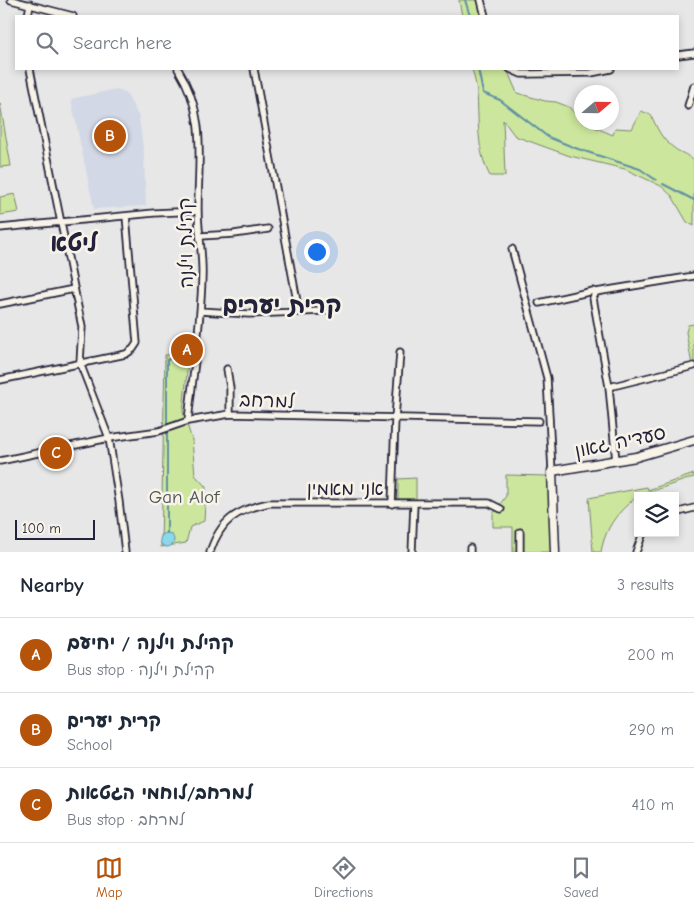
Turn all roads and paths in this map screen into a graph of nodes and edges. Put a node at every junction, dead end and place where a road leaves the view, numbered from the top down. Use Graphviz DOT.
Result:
graph roads {
  1 [pos="11,0"];
  2 [pos="481,0"];
  3 [pos="30,4"];
  4 [pos="28,15"];
  5 [pos="69,15"];
  6 [pos="485,15"];
  7 [pos="694,53"];
  8 [pos="679,55"];
  9 [pos="30,70"];
  10 [pos="179,70"];
  11 [pos="254,70"];
  12 [pos="512,70"];
  13 [pos="606,70"];
  14 [pos="694,86"];
  15 [pos="688,106"];
  16 [pos="198,211"];
  17 [pos="126,216"];
  18 [pos="60,222"];
  19 [pos="0,228"];
  20 [pos="268,229"];
  21 [pos="201,236"];
  22 [pos="512,249"];
  23 [pos="694,276"];
  24 [pos="74,289"];
  25 [pos="596,292"];
  26 [pos="539,303"];
  27 [pos="0,304"];
  28 [pos="200,311"];
  29 [pos="324,311"];
  30 [pos="298,312"];
  31 [pos="400,352"];
  32 [pos="80,363"];
  33 [pos="694,366"];
  34 [pos="227,369"];
  35 [pos="0,380"];
  36 [pos="610,388"];
  37 [pos="230,414"];
  38 [pos="395,419"];
  39 [pos="188,421"];
  40 [pos="539,421"];
  41 [pos="109,438"];
  42 [pos="694,440"];
  43 [pos="0,461"];
  44 [pos="616,461"];
  45 [pos="552,470"];
  46 [pos="414,503"];
  47 [pos="392,504"];
  48 [pos="694,508"];
  49 [pos="501,509"];
  50 [pos="679,512"];
  51 [pos="520,532"];
  52 [pos="642,537"];
  53 [pos="125,552"];
  54 [pos="210,552"];
  55 [pos="412,552"];
  56 [pos="520,552"];
  57 [pos="555,552"];
  58 [pos="636,552"];
  1 -- 3 [label="street"];
  2 -- 6 [label="street"];
  3 -- 4 [label="street"];
  3 -- 5 [label="street"];
  7 -- 8 [label="street"];
  9 -- 18 [label="street"];
  10 -- 16 [label="street, קהילת וילנה"];
  11 -- 30 [label="street"];
  12 -- 13 [label="street"];
  14 -- 15 [label="street"];
  16 -- 17 [label="street"];
  16 -- 21 [label="street, קהילת וילנה"];
  17 -- 18 [label="street"];
  17 -- 32 [label="street"];
  18 -- 19 [label="street"];
  18 -- 24 [label="street"];
  20 -- 21 [label="street"];
  21 -- 28 [label="street, קהילת וילנה"];
  22 -- 45 [label="street"];
  23 -- 25 [label="street"];
  24 -- 27 [label="street"];
  24 -- 32 [label="street"];
  25 -- 26 [label="street"];
  25 -- 36 [label="street"];
  28 -- 30 [label="street"];
  28 -- 39 [label="street, קהילת וילנה"];
  29 -- 30 [label="street"];
  31 -- 38 [label="street"];
  32 -- 35 [label="street"];
  32 -- 41 [label="street"];
  33 -- 36 [label="street"];
  34 -- 37 [label="street"];
  36 -- 44 [label="street"];
  37 -- 38 [label="street, למרחב"];
  37 -- 39 [label="street, למרחב"];
  38 -- 40 [label="street, למרחב"];
  38 -- 47 [label="street"];
  39 -- 41 [label="street, למרחב"];
  41 -- 43 [label="street, למרחב"];
  41 -- 53 [label="street"];
  42 -- 44 [label="street, סעדיה גאון"];
  44 -- 45 [label="street, סעדיה גאון"];
  45 -- 57 [label="street"];
  46 -- 47 [label="street, אני מאמין"];
  46 -- 49 [label="street, אני מאמין"];
  46 -- 55 [label="street"];
  47 -- 54 [label="street, אני מאמין"];
  48 -- 50 [label="street"];
  51 -- 56 [label="street"];
  52 -- 58 [label="street"];
}
